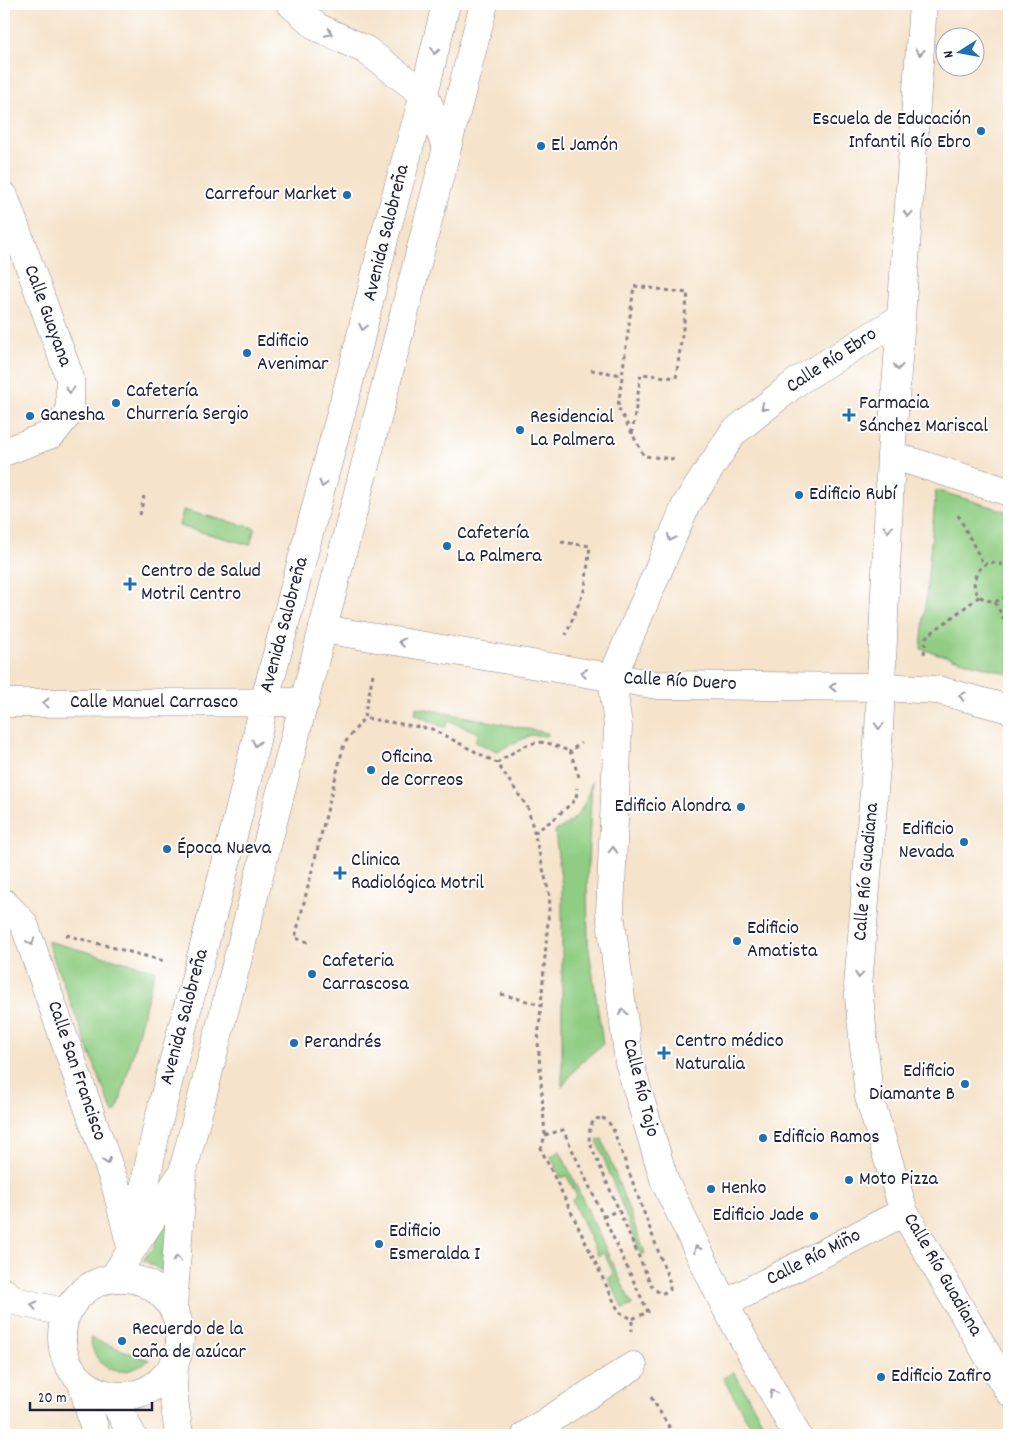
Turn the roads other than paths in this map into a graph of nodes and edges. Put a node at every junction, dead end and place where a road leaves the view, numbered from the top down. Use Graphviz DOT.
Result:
graph roads {
  1 [pos="291,4"];
  2 [pos="446,4"];
  3 [pos="484,4"];
  4 [pos="923,4"];
  5 [pos="424,94"];
  6 [pos="447,148"];
  7 [pos="4,196"];
  8 [pos="901,318"];
  9 [pos="4,452"];
  10 [pos="892,456"];
  11 [pos="1009,492"];
  12 [pos="323,628"];
  13 [pos="612,678"];
  14 [pos="882,687"];
  15 [pos="305,702"];
  16 [pos="264,703"];
  17 [pos="4,704"];
  18 [pos="1009,709"];
  19 [pos="4,902"];
  20 [pos="184,1171"];
  21 [pos="904,1212"];
  22 [pos="132,1248"];
  23 [pos="113,1278"];
  24 [pos="4,1292"];
  25 [pos="724,1304"];
  26 [pos="173,1308"];
  27 [pos="67,1313"];
  28 [pos="633,1366"];
  29 [pos="174,1367"];
  30 [pos="82,1382"];
  31 [pos="1009,1392"];
  32 [pos="112,1396"];
  33 [pos="96,1435"];
  34 [pos="132,1435"];
  35 [pos="179,1435"];
  36 [pos="526,1435"];
  37 [pos="797,1435"];
  1 -- 5 [label="street, one-way"];
  2 -- 5 [label="street, Avenida Salobreña, one-way"];
  3 -- 6 [label="street, Avenida Salobreña"];
  4 -- 8 [label="street, Calle Río Ebro, one-way"];
  5 -- 6 [label="street"];
  5 -- 16 [label="street, Avenida Salobreña, one-way"];
  6 -- 12 [label="street, Avenida Salobreña"];
  7 -- 9 [label="street, Calle Guayana, one-way"];
  8 -- 10 [label="street, Calle Río Guadiana, one-way"];
  8 -- 13 [label="street, Calle Río Ebro, one-way"];
  10 -- 11 [label="street"];
  10 -- 14 [label="street, Calle Río Guadiana, one-way"];
  13 -- 12 [label="street, Calle Río Duero, one-way"];
  12 -- 15 [label="street, Avenida Salobreña"];
  14 -- 13 [label="street, Calle Río Duero, one-way"];
  25 -- 13 [label="street, Calle Río Tajo, one-way"];
  18 -- 14 [label="street, Calle Río Duero, one-way"];
  14 -- 21 [label="street, Calle Río Guadiana, one-way"];
  15 -- 16 [label="street, Calle Manuel Carrasco"];
  15 -- 20 [label="street, Avenida Salobreña"];
  16 -- 17 [label="street, Calle Manuel Carrasco, one-way"];
  16 -- 22 [label="street, Avenida Salobreña, one-way"];
  19 -- 22 [label="street, Calle San Francisco, one-way"];
  20 -- 22 [label="street, Avenida Salobreña"];
  26 -- 20 [label="street, Avenida Salobreña, one-way"];
  21 -- 25 [label="street, Calle Río Miño"];
  21 -- 31 [label="street, Calle Río Guadiana"];
  22 -- 23 [label="street, Avenida Salobreña"];
  23 -- 26 [label="street"];
  23 -- 27 [label="street"];
  27 -- 24 [label="street, one-way"];
  37 -- 25 [label="street, Calle Río Tajo, one-way"];
  26 -- 29 [label="street"];
  27 -- 30 [label="street"];
  28 -- 36 [label="street"];
  29 -- 32 [label="street"];
  29 -- 35 [label="street"];
  30 -- 32 [label="street"];
  30 -- 33 [label="street"];
  32 -- 34 [label="street"];
}
